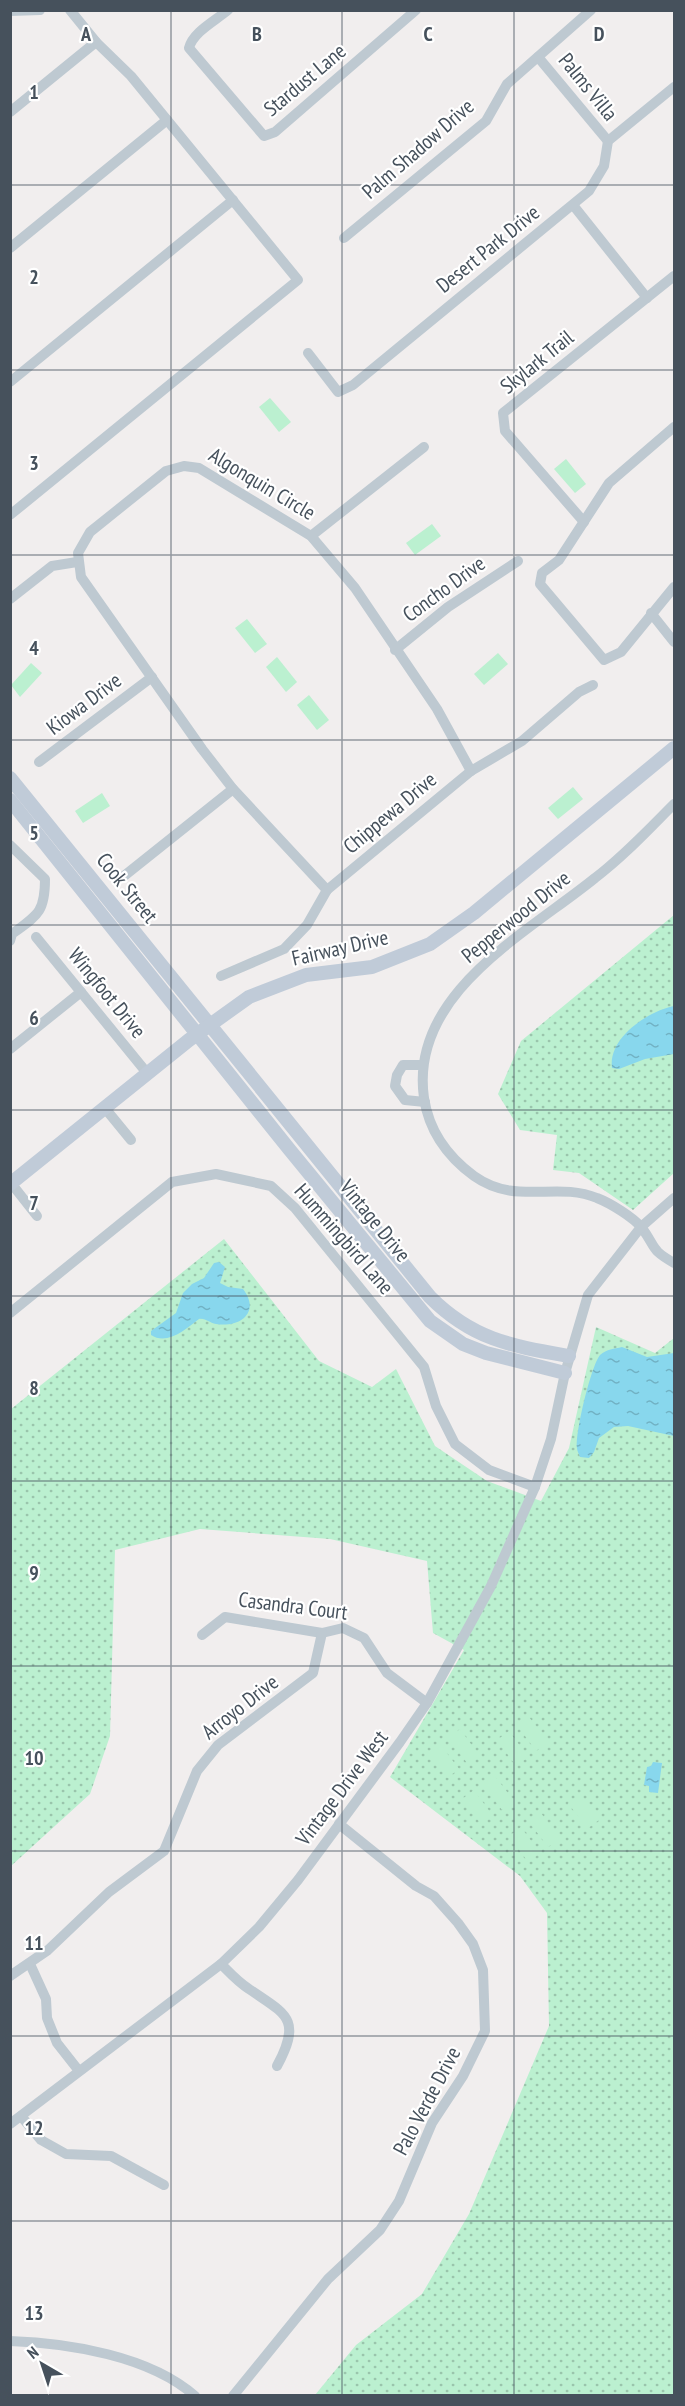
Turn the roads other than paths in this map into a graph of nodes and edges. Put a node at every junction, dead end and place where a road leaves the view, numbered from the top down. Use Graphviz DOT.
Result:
graph roads {
  1 [pos="40,10"];
  2 [pos="70,10"];
  3 [pos="228,10"];
  4 [pos="416,10"];
  5 [pos="591,10"];
  6 [pos="10,11"];
  7 [pos="96,42"];
  8 [pos="538,57"];
  9 [pos="675,87"];
  10 [pos="10,112"];
  11 [pos="167,120"];
  12 [pos="608,141"];
  13 [pos="233,200"];
  14 [pos="573,205"];
  15 [pos="344,238"];
  16 [pos="10,248"];
  17 [pos="675,276"];
  18 [pos="646,297"];
  19 [pos="308,353"];
  20 [pos="10,382"];
  21 [pos="675,427"];
  22 [pos="424,447"];
  23 [pos="10,516"];
  24 [pos="584,522"];
  25 [pos="311,536"];
  26 [pos="518,561"];
  27 [pos="77,562"];
  28 [pos="675,587"];
  29 [pos="10,599"];
  30 [pos="651,613"];
  31 [pos="675,642"];
  32 [pos="395,650"];
  33 [pos="152,677"];
  34 [pos="593,685"];
  35 [pos="675,748"];
  36 [pos="39,762"];
  37 [pos="471,771"];
  38 [pos="10,778"];
  39 [pos="233,789"];
  40 [pos="10,800"];
  41 [pos="675,804"];
  42 [pos="10,845"];
  43 [pos="124,876"];
  44 [pos="327,890"];
  45 [pos="36,937"];
  46 [pos="10,941"];
  47 [pos="221,976"];
  48 [pos="81,992"];
  49 [pos="210,1024"];
  50 [pos="197,1034"];
  51 [pos="10,1049"];
  52 [pos="422,1065"];
  53 [pos="147,1073"];
  54 [pos="425,1102"];
  55 [pos="104,1107"];
  56 [pos="131,1140"];
  57 [pos="11,1183"];
  58 [pos="675,1198"];
  59 [pos="37,1216"];
  60 [pos="641,1227"];
  61 [pos="675,1263"];
  62 [pos="10,1313"];
  63 [pos="569,1356"];
  64 [pos="565,1373"];
  65 [pos="535,1487"];
  66 [pos="322,1633"];
  67 [pos="202,1635"];
  68 [pos="427,1703"];
  69 [pos="339,1824"];
  70 [pos="30,1964"];
  71 [pos="221,1964"];
  72 [pos="10,1976"];
  73 [pos="277,2066"];
  74 [pos="79,2071"];
  75 [pos="21,2116"];
  76 [pos="10,2124"];
  77 [pos="164,2186"];
  78 [pos="10,2342"];
  79 [pos="195,2396"];
  80 [pos="233,2396"];
  1 -- 6 [label="street"];
  2 -- 7 [label="street"];
  3 -- 4 [label="street, Stardust Lane"];
  5 -- 8 [label="street, Palm Shadow Drive"];
  7 -- 10 [label="street"];
  7 -- 11 [label="street"];
  8 -- 12 [label="street, Palms Villa"];
  8 -- 15 [label="street, Palm Shadow Drive"];
  9 -- 12 [label="street"];
  11 -- 13 [label="street"];
  11 -- 16 [label="street"];
  12 -- 14 [label="street, Desert Park Drive"];
  13 -- 20 [label="street"];
  13 -- 23 [label="street"];
  14 -- 18 [label="street"];
  14 -- 19 [label="street, Desert Park Drive"];
  17 -- 18 [label="street, Skylark Trail"];
  18 -- 24 [label="street, Skylark Trail"];
  21 -- 24 [label="street"];
  22 -- 25 [label="street"];
  24 -- 30 [label="street"];
  25 -- 27 [label="street, Algonquin Circle"];
  25 -- 32 [label="street, Algonquin Circle"];
  26 -- 32 [label="street, Concho Drive"];
  27 -- 29 [label="street"];
  27 -- 33 [label="street"];
  28 -- 30 [label="street"];
  30 -- 31 [label="street"];
  32 -- 37 [label="street, Algonquin Circle"];
  33 -- 36 [label="street, Kiowa Drive"];
  33 -- 39 [label="street"];
  34 -- 37 [label="street, Chippewa Drive"];
  35 -- 49 [label="street, Fairway Drive"];
  37 -- 44 [label="street, Chippewa Drive"];
  38 -- 49 [label="street, Cook Street"];
  39 -- 43 [label="street"];
  39 -- 44 [label="street"];
  40 -- 50 [label="street, Cook Street"];
  41 -- 52 [label="street, Pepperwood Drive"];
  42 -- 46 [label="street"];
  44 -- 47 [label="street, Chippewa Drive"];
  45 -- 48 [label="street, Wingfoot Drive"];
  48 -- 51 [label="street"];
  48 -- 53 [label="street, Wingfoot Drive"];
  49 -- 50 [label="street, Fairway Drive"];
  49 -- 63 [label="street, Vintage Drive"];
  50 -- 53 [label="street, Fairway Drive"];
  50 -- 64 [label="street, Vintage Drive"];
  52 -- 54 [label="street, Pepperwood Drive"];
  52 -- 54 [label="street"];
  53 -- 55 [label="street, Fairway Drive"];
  54 -- 60 [label="street, Pepperwood Drive"];
  55 -- 56 [label="street"];
  55 -- 57 [label="street, Fairway Drive"];
  57 -- 59 [label="street"];
  58 -- 60 [label="street, Vintage Drive West"];
  60 -- 61 [label="street"];
  60 -- 63 [label="street, Vintage Drive West"];
  62 -- 65 [label="street, Hummingbird Lane"];
  63 -- 64 [label="street, Vintage Drive West"];
  64 -- 65 [label="street, Vintage Drive West"];
  65 -- 68 [label="street, Vintage Drive West"];
  66 -- 67 [label="street, Casandra Court"];
  66 -- 68 [label="street, Casandra Court"];
  66 -- 70 [label="street, Arroyo Drive"];
  68 -- 69 [label="street, Vintage Drive West"];
  69 -- 71 [label="street, Vintage Drive West"];
  69 -- 80 [label="street, Palo Verde Drive"];
  70 -- 72 [label="street, Arroyo Drive"];
  70 -- 74 [label="street"];
  71 -- 73 [label="street"];
  71 -- 74 [label="street, Vintage Drive West"];
  74 -- 75 [label="street, Vintage Drive West"];
  75 -- 76 [label="street, Vintage Drive West"];
  75 -- 77 [label="street"];
  78 -- 79 [label="street"];
}
